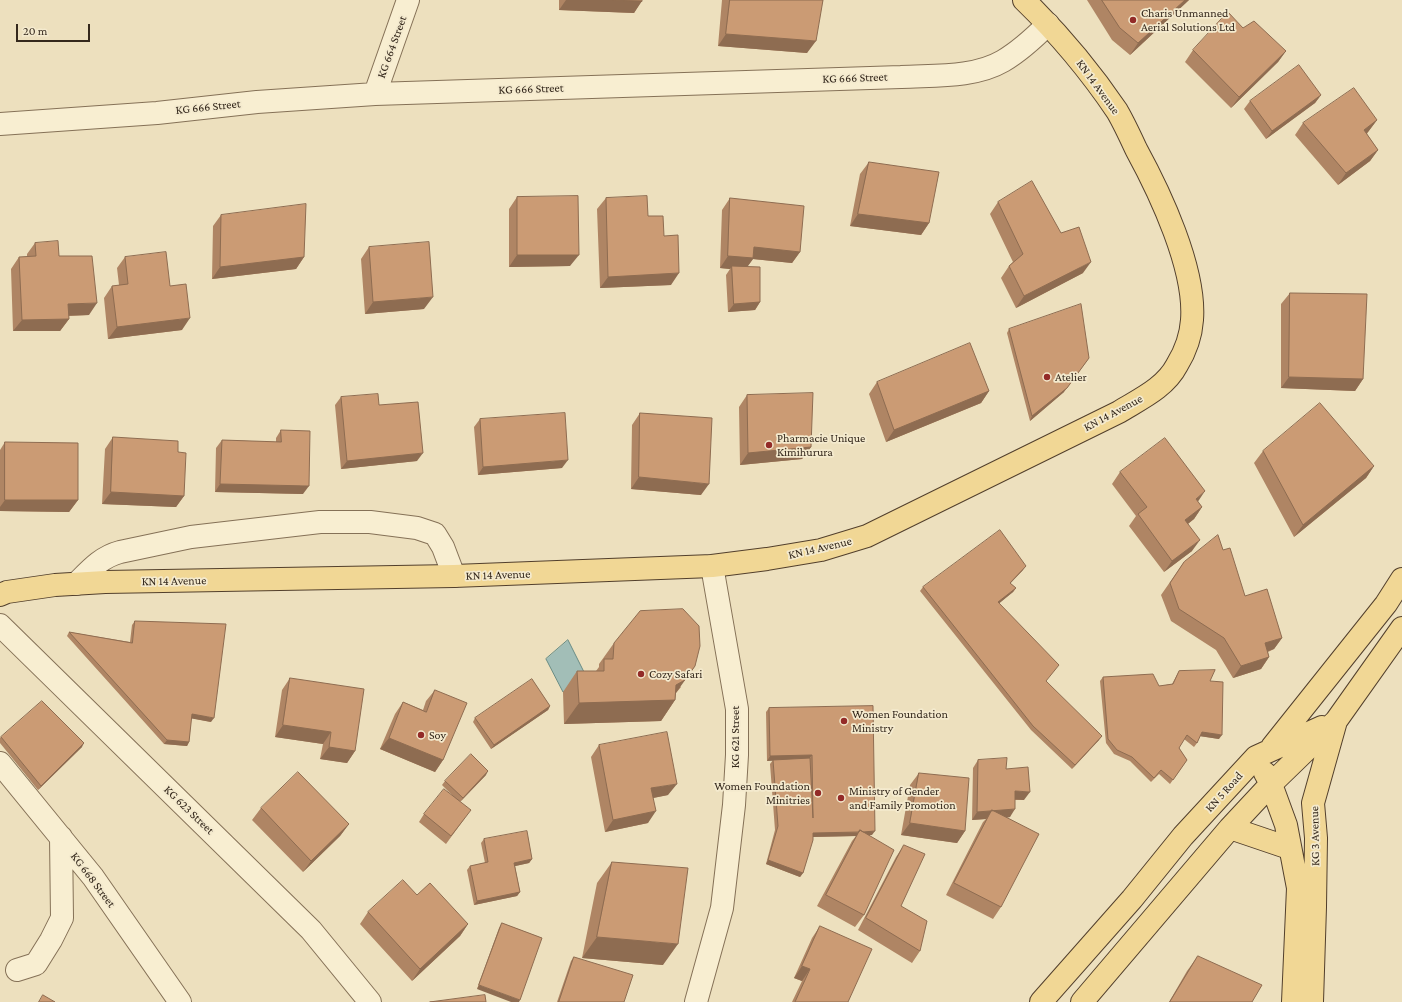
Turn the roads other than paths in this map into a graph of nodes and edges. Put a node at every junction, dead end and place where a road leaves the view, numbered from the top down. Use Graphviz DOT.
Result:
graph roads {
  1 [pos="408,0"];
  2 [pos="1024,0"];
  3 [pos="1048,24"];
  4 [pos="375,94"];
  5 [pos="0,124"];
  6 [pos="712,566"];
  7 [pos="454,576"];
  8 [pos="1402,579"];
  9 [pos="76,584"];
  10 [pos="0,595"];
  11 [pos="0,625"];
  12 [pos="1402,628"];
  13 [pos="1336,721"];
  14 [pos="1263,753"];
  15 [pos="0,763"];
  16 [pos="1271,784"];
  17 [pos="1230,828"];
  18 [pos="60,837"];
  19 [pos="1289,848"];
  20 [pos="17,970"];
  21 [pos="180,1002"];
  22 [pos="370,1002"];
  23 [pos="696,1002"];
  24 [pos="1041,1002"];
  25 [pos="1082,1002"];
  26 [pos="1293,1002"];
  27 [pos="1312,1002"];
  1 -- 4 [label="street, KG 664 Street"];
  2 -- 3 [label="main road, KN 14 Avenue"];
  3 -- 4 [label="street, KG 666 Street"];
  3 -- 6 [label="main road, KN 14 Avenue"];
  4 -- 5 [label="street, KG 666 Street"];
  6 -- 7 [label="main road, KN 14 Avenue"];
  6 -- 23 [label="street, KG 621 Street"];
  7 -- 9 [label="main road, KN 14 Avenue"];
  7 -- 9 [label="street"];
  8 -- 14 [label="main road, KN 5 Road"];
  9 -- 10 [label="main road, KN 14 Avenue"];
  11 -- 22 [label="street, KG 623 Street"];
  12 -- 13 [label="main road"];
  13 -- 14 [label="main road"];
  13 -- 16 [label="main road"];
  13 -- 27 [label="main road, KG 3 Avenue"];
  14 -- 16 [label="main road, KG 3 Avenue"];
  14 -- 24 [label="main road, KN 5 Road"];
  15 -- 18 [label="street, KG 668 Street"];
  16 -- 17 [label="main road"];
  16 -- 19 [label="main road, KG 3 Avenue"];
  17 -- 19 [label="main road"];
  17 -- 25 [label="main road"];
  18 -- 20 [label="street"];
  18 -- 21 [label="street, KG 668 Street"];
  19 -- 26 [label="main road, KG 3 Avenue"];
}
